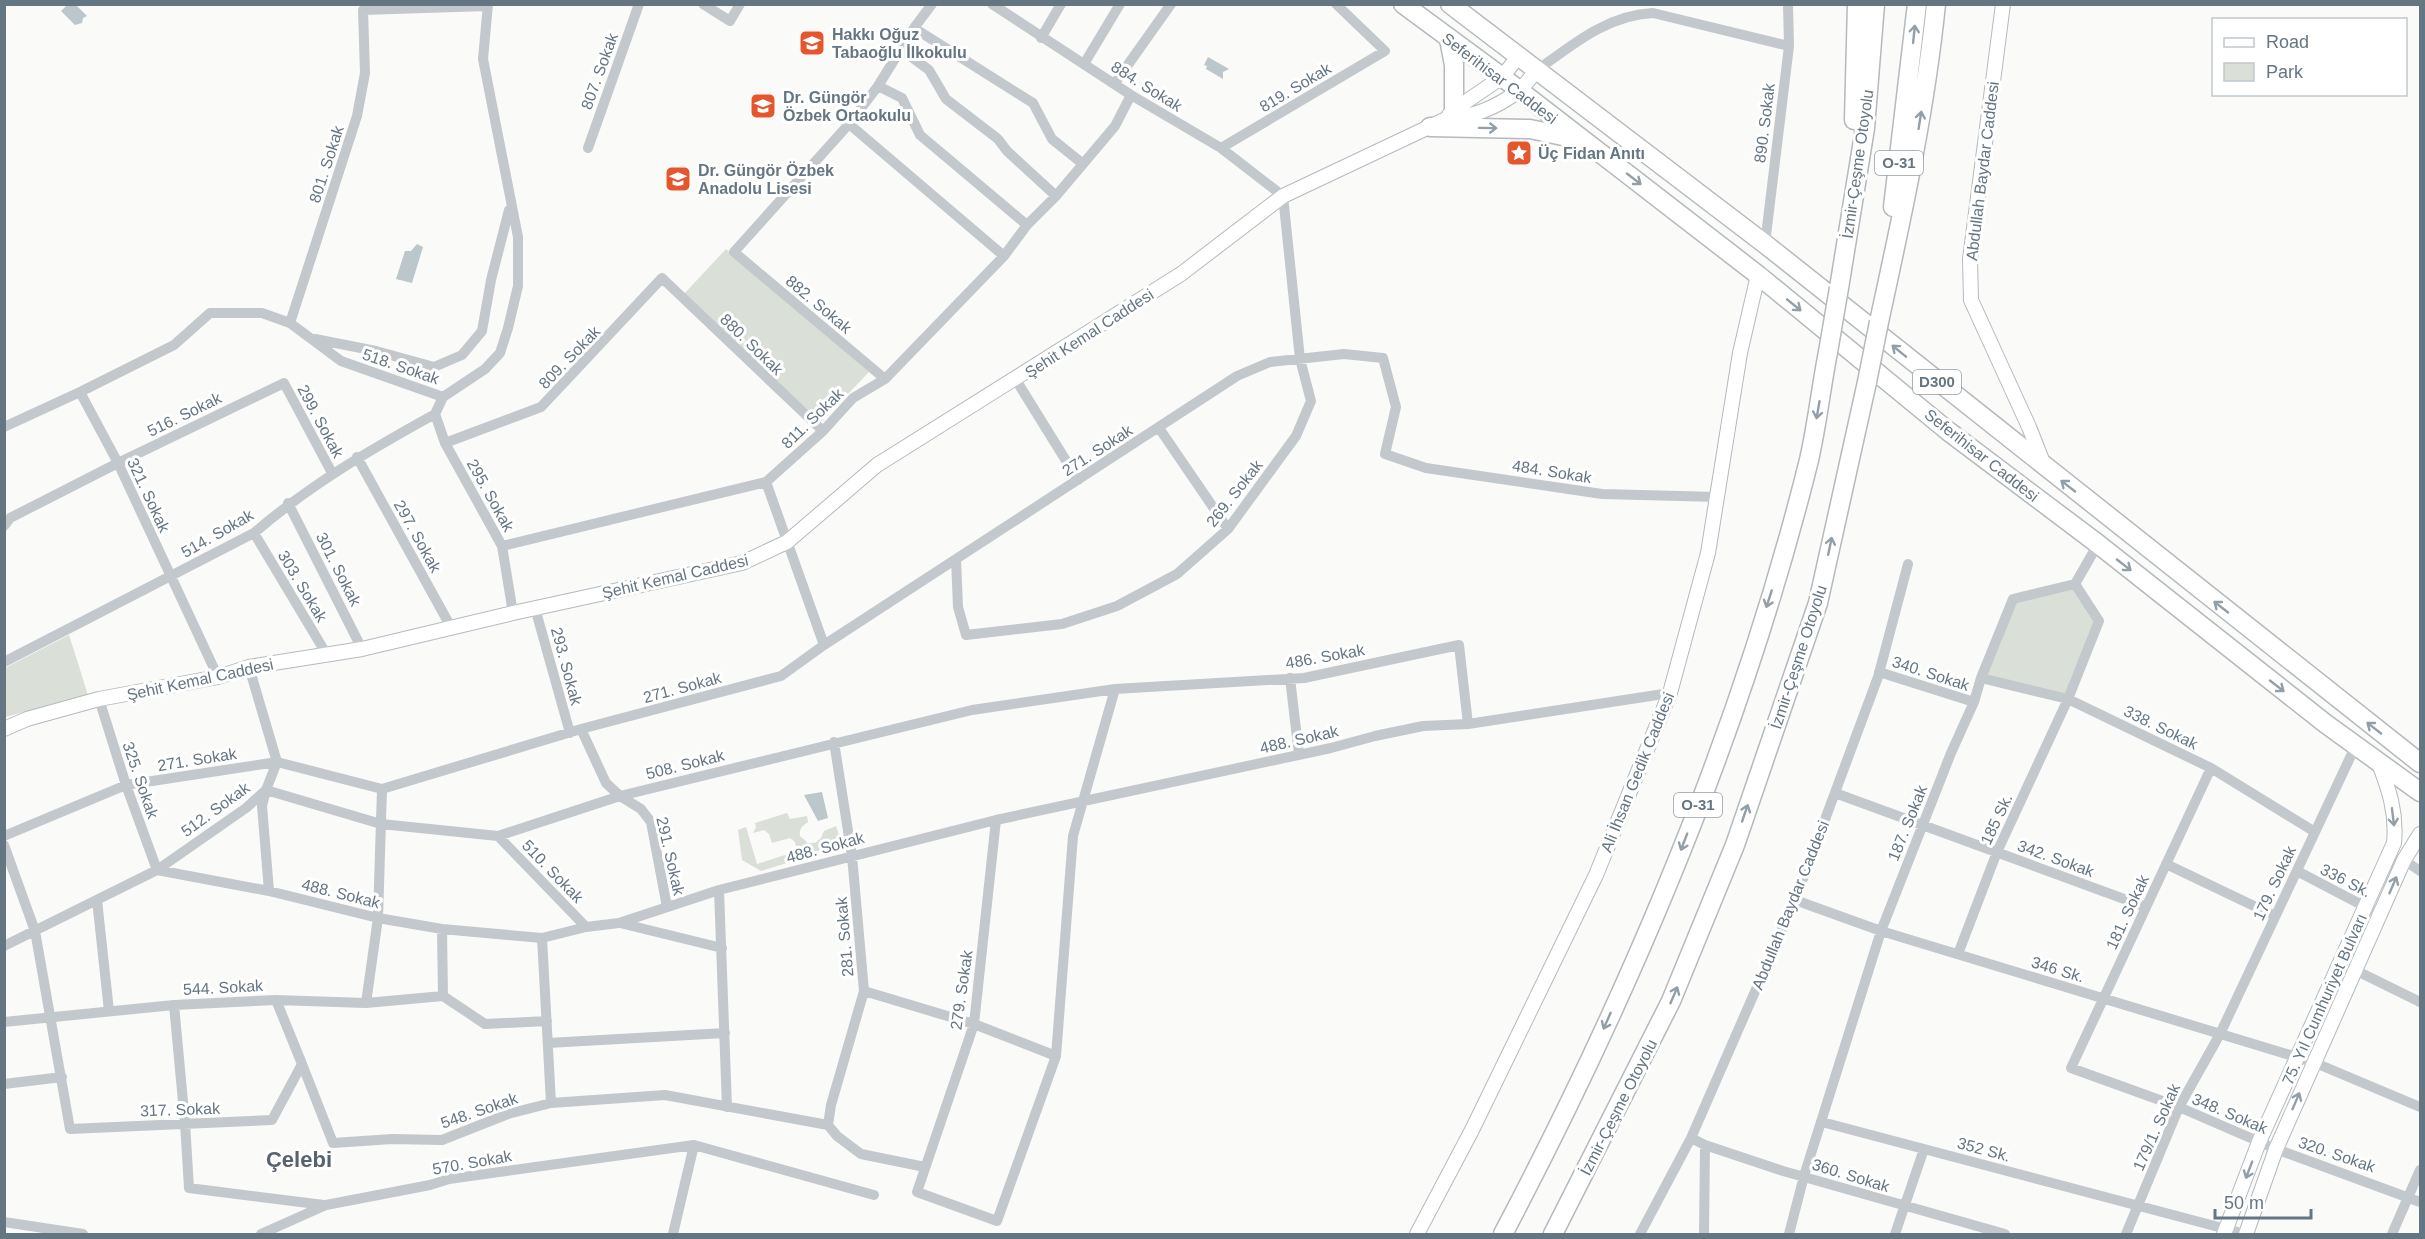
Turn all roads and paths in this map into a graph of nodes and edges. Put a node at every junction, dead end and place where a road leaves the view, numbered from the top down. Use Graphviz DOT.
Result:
graph roads {
  1 [pos="639,4"];
  2 [pos="703,4"];
  3 [pos="740,4"];
  4 [pos="932,4"];
  5 [pos="992,4"];
  6 [pos="1060,4"];
  7 [pos="1120,4"];
  8 [pos="1171,4"];
  9 [pos="1336,4"];
  10 [pos="1403,4"];
  11 [pos="1450,4"];
  12 [pos="1788,4"];
  13 [pos="1857,4"];
  14 [pos="1875,4"];
  15 [pos="1917,4"];
  16 [pos="1936,4"];
  17 [pos="2002,4"];
  18 [pos="487,5"];
  19 [pos="914,28"];
  20 [pos="1041,38"];
  21 [pos="1449,39"];
  22 [pos="1788,46"];
  23 [pos="902,50"];
  24 [pos="1518,57"];
  25 [pos="1084,64"];
  26 [pos="1536,71"];
  27 [pos="1502,77"];
  28 [pos="1115,83"];
  29 [pos="878,86"];
  30 [pos="1518,91"];
  31 [pos="1131,95"];
  32 [pos="1450,114"];
  33 [pos="849,124"];
  34 [pos="1430,127"];
  35 [pos="1583,140"];
  36 [pos="588,148"];
  37 [pos="1221,148"];
  38 [pos="1083,164"];
  39 [pos="1056,196"];
  40 [pos="1283,196"];
  41 [pos="1852,198"];
  42 [pos="510,207"];
  43 [pos="1027,225"];
  44 [pos="1765,244"];
  45 [pos="1004,256"];
  46 [pos="1758,275"];
  47 [pos="662,278"];
  48 [pos="1880,322"];
  49 [pos="290,323"];
  50 [pos="314,339"];
  51 [pos="1300,359"];
  52 [pos="885,379"];
  53 [pos="1016,380"];
  54 [pos="284,383"];
  55 [pos="80,392"];
  56 [pos="443,397"];
  57 [pos="435,414"];
  58 [pos="4,428"];
  59 [pos="1159,428"];
  60 [pos="823,431"];
  61 [pos="445,443"];
  62 [pos="1386,454"];
  63 [pos="357,457"];
  64 [pos="118,463"];
  65 [pos="2045,467"];
  66 [pos="332,473"];
  67 [pos="1078,480"];
  68 [pos="766,482"];
  69 [pos="1718,497"];
  70 [pos="288,503"];
  71 [pos="4,526"];
  72 [pos="1228,529"];
  73 [pos="254,533"];
  74 [pos="787,542"];
  75 [pos="2098,544"];
  76 [pos="502,546"];
  77 [pos="956,559"];
  78 [pos="1908,564"];
  79 [pos="171,577"];
  80 [pos="2075,584"];
  81 [pos="535,608"];
  82 [pos="513,613"];
  83 [pos="452,629"];
  84 [pos="824,645"];
  85 [pos="363,649"];
  86 [pos="327,655"];
  87 [pos="4,662"];
  88 [pos="249,667"];
  89 [pos="1879,672"];
  90 [pos="218,677"];
  91 [pos="1290,678"];
  92 [pos="1981,678"];
  93 [pos="1116,689"];
  94 [pos="1671,693"];
  95 [pos="99,699"];
  96 [pos="2068,699"];
  97 [pos="1974,702"];
  98 [pos="1468,724"];
  99 [pos="4,729"];
  100 [pos="581,729"];
  101 [pos="570,733"];
  102 [pos="834,742"];
  103 [pos="2356,745"];
  104 [pos="1299,755"];
  105 [pos="2378,761"];
  106 [pos="277,762"];
  107 [pos="2421,764"];
  108 [pos="2211,768"];
  109 [pos="126,785"];
  110 [pos="382,789"];
  111 [pos="266,790"];
  112 [pos="2421,792"];
  113 [pos="1835,794"];
  114 [pos="620,796"];
  115 [pos="1083,801"];
  116 [pos="996,820"];
  117 [pos="381,824"];
  118 [pos="1922,826"];
  119 [pos="2315,832"];
  120 [pos="2421,834"];
  121 [pos="4,836"];
  122 [pos="498,836"];
  123 [pos="4,845"];
  124 [pos="1997,852"];
  125 [pos="852,856"];
  126 [pos="2404,860"];
  127 [pos="2166,864"];
  128 [pos="157,870"];
  129 [pos="2297,871"];
  130 [pos="2421,871"];
  131 [pos="719,890"];
  132 [pos="269,891"];
  133 [pos="97,900"];
  134 [pos="1795,900"];
  135 [pos="2146,906"];
  136 [pos="667,907"];
  137 [pos="2366,907"];
  138 [pos="2381,915"];
  139 [pos="2275,916"];
  140 [pos="378,918"];
  141 [pos="619,923"];
  142 [pos="586,927"];
  143 [pos="442,929"];
  144 [pos="35,931"];
  145 [pos="1881,931"];
  146 [pos="542,938"];
  147 [pos="4,946"];
  148 [pos="722,948"];
  149 [pos="1958,954"];
  150 [pos="2355,970"];
  151 [pos="864,992"];
  152 [pos="443,996"];
  153 [pos="2103,998"];
  154 [pos="276,1000"];
  155 [pos="2421,1002"];
  156 [pos="366,1003"];
  157 [pos="174,1005"];
  158 [pos="109,1011"];
  159 [pos="52,1016"];
  160 [pos="4,1022"];
  161 [pos="547,1022"];
  162 [pos="974,1024"];
  163 [pos="725,1033"];
  164 [pos="2220,1034"];
  165 [pos="548,1042"];
  166 [pos="1056,1056"];
  167 [pos="2298,1058"];
  168 [pos="2313,1062"];
  169 [pos="302,1064"];
  170 [pos="2071,1068"];
  171 [pos="62,1077"];
  172 [pos="4,1084"];
  173 [pos="551,1103"];
  174 [pos="727,1107"];
  175 [pos="2179,1107"];
  176 [pos="2421,1107"];
  177 [pos="1822,1122"];
  178 [pos="185,1124"];
  179 [pos="828,1125"];
  180 [pos="1691,1138"];
  181 [pos="2259,1142"];
  182 [pos="1705,1144"];
  183 [pos="694,1145"];
  184 [pos="1924,1149"];
  185 [pos="2276,1149"];
  186 [pos="925,1167"];
  187 [pos="2421,1170"];
  188 [pos="1804,1176"];
  189 [pos="874,1195"];
  190 [pos="2408,1196"];
  191 [pos="2421,1202"];
  192 [pos="326,1205"];
  193 [pos="2138,1205"];
  194 [pos="1903,1206"];
  195 [pos="4,1222"];
  196 [pos="2225,1232"];
  197 [pos="83,1234"];
  198 [pos="261,1234"];
  199 [pos="673,1234"];
  200 [pos="1417,1234"];
  201 [pos="1503,1234"];
  202 [pos="1553,1234"];
  203 [pos="1640,1234"];
  204 [pos="1704,1234"];
  205 [pos="1789,1234"];
  206 [pos="1895,1234"];
  207 [pos="2005,1234"];
  208 [pos="2126,1234"];
  209 [pos="2245,1234"];
  210 [pos="2392,1234"];
  1 -- 36 [label="street, 807. Sokak"];
  2 -- 3 [label="street"];
  4 -- 19 [label="street"];
  5 -- 20 [label="street, 884. Sokak"];
  6 -- 20 [label="street"];
  7 -- 25 [label="street"];
  8 -- 28 [label="street"];
  9 -- 37 [label="street, 819. Sokak"];
  10 -- 21 [label="highway, Seferihisar Caddesi / D300"];
  11 -- 24 [label="highway, Seferihisar Caddesi / D300"];
  12 -- 22 [label="street, 890. Sokak"];
  13 -- 41 [label="highway"];
  14 -- 41 [label="highway, İzmir-Çeşme Otoyolu / O-31"];
  48 -- 15 [label="highway, İzmir-Çeşme Otoyolu / O-31, one-way"];
  48 -- 16 [label="highway, one-way"];
  17 -- 65 [label="main road, Abdullah Baydar Caddesi"];
  18 -- 42 [label="street, 518. Sokak"];
  18 -- 49 [label="street, 801. Sokak"];
  19 -- 23 [label="street"];
  19 -- 38 [label="street"];
  20 -- 25 [label="street, 884. Sokak"];
  21 -- 27 [label="highway, Seferihisar Caddesi / D300"];
  21 -- 32 [label="highway"];
  22 -- 26 [label="street"];
  22 -- 44 [label="street, 890. Sokak"];
  23 -- 29 [label="street"];
  23 -- 39 [label="street"];
  24 -- 26 [label="highway, Seferihisar Caddesi / D300"];
  24 -- 27 [label="main road, Şehit Kemal Caddesi"];
  25 -- 28 [label="street, 884. Sokak"];
  26 -- 30 [label="main road, Şehit Kemal Caddesi"];
  26 -- 44 [label="highway, Seferihisar Caddesi / D300"];
  27 -- 30 [label="highway, Seferihisar Caddesi / D300"];
  27 -- 32 [label="main road, Şehit Kemal Caddesi"];
  28 -- 31 [label="street, 884. Sokak"];
  29 -- 33 [label="street"];
  29 -- 43 [label="street"];
  30 -- 32 [label="main road, Şehit Kemal Caddesi"];
  30 -- 35 [label="highway, Seferihisar Caddesi / D300"];
  31 -- 37 [label="street, 884. Sokak"];
  31 -- 38 [label="street, 811. Sokak"];
  32 -- 34 [label="main road, Şehit Kemal Caddesi"];
  33 -- 45 [label="street"];
  33 -- 52 [label="street, 882. Sokak"];
  34 -- 35 [label="highway, one-way"];
  34 -- 40 [label="main road, Şehit Kemal Caddesi"];
  35 -- 46 [label="highway, Seferihisar Caddesi / D300, one-way"];
  37 -- 40 [label="street, 884. Sokak"];
  38 -- 39 [label="street, 811. Sokak"];
  39 -- 43 [label="street, 811. Sokak"];
  40 -- 51 [label="street, 269. Sokak"];
  40 -- 53 [label="main road, Şehit Kemal Caddesi"];
  41 -- 201 [label="highway, İzmir-Çeşme Otoyolu / O-31, one-way, bridge"];
  42 -- 50 [label="street"];
  42 -- 56 [label="street, 518. Sokak"];
  43 -- 45 [label="street, 811. Sokak"];
  65 -- 44 [label="highway, Seferihisar Caddesi / D300, one-way"];
  45 -- 52 [label="street, 811. Sokak"];
  46 -- 69 [label="main road, Ali İhsan Gedik Caddesi"];
  46 -- 75 [label="highway, Seferihisar Caddesi / D300, one-way"];
  47 -- 60 [label="street, 880. Sokak"];
  47 -- 61 [label="street, 809. Sokak"];
  202 -- 48 [label="highway, İzmir-Çeşme Otoyolu / O-31, one-way, bridge"];
  49 -- 50 [label="street, 518. Sokak"];
  49 -- 55 [label="street, 518. Sokak"];
  50 -- 56 [label="street, 518. Sokak"];
  51 -- 59 [label="street, 271. Sokak"];
  51 -- 62 [label="street, 271. Sokak"];
  51 -- 72 [label="street, 269. Sokak"];
  52 -- 60 [label="street, 811. Sokak"];
  53 -- 67 [label="street"];
  53 -- 74 [label="main road, Şehit Kemal Caddesi"];
  54 -- 64 [label="street, 516. Sokak"];
  54 -- 66 [label="street, 299. Sokak"];
  55 -- 58 [label="street, 518. Sokak"];
  55 -- 64 [label="street, 321. Sokak"];
  56 -- 57 [label="street"];
  57 -- 61 [label="street, 295. Sokak"];
  57 -- 63 [label="street, 514. Sokak"];
  59 -- 67 [label="street, 271. Sokak"];
  59 -- 72 [label="street"];
  60 -- 68 [label="street, 811. Sokak"];
  61 -- 76 [label="street, 295. Sokak"];
  62 -- 69 [label="street, 484. Sokak"];
  63 -- 66 [label="street, 514. Sokak"];
  63 -- 83 [label="street, 297. Sokak"];
  64 -- 71 [label="street, 516. Sokak"];
  64 -- 79 [label="street, 321. Sokak"];
  107 -- 65 [label="highway, Seferihisar Caddesi / D300, one-way"];
  66 -- 70 [label="street, 514. Sokak"];
  67 -- 77 [label="street, 271. Sokak"];
  68 -- 74 [label="street"];
  68 -- 76 [label="street, 811. Sokak"];
  69 -- 94 [label="main road, Ali İhsan Gedik Caddesi"];
  70 -- 73 [label="street, 514. Sokak"];
  70 -- 85 [label="street, 301. Sokak"];
  72 -- 77 [label="street, 269. Sokak"];
  73 -- 79 [label="street, 514. Sokak"];
  73 -- 86 [label="street, 303. Sokak"];
  74 -- 81 [label="main road, Şehit Kemal Caddesi"];
  74 -- 84 [label="street"];
  75 -- 80 [label="street"];
  75 -- 103 [label="highway, Seferihisar Caddesi / D300, one-way"];
  76 -- 82 [label="street, 295. Sokak"];
  77 -- 84 [label="street, 271. Sokak"];
  78 -- 89 [label="street, Abdullah Baydar Caddesi"];
  79 -- 87 [label="street, 514. Sokak"];
  79 -- 90 [label="street, 321. Sokak"];
  80 -- 92 [label="street, 187. Sokak"];
  80 -- 96 [label="street, 185 Sk."];
  81 -- 82 [label="main road, Şehit Kemal Caddesi"];
  81 -- 101 [label="street, 293. Sokak"];
  82 -- 83 [label="main road, Şehit Kemal Caddesi"];
  83 -- 85 [label="main road, Şehit Kemal Caddesi"];
  84 -- 100 [label="street, 271. Sokak"];
  85 -- 86 [label="main road, Şehit Kemal Caddesi"];
  86 -- 88 [label="main road, Şehit Kemal Caddesi"];
  88 -- 90 [label="main road, Şehit Kemal Caddesi"];
  88 -- 106 [label="street"];
  89 -- 97 [label="street, 340. Sokak"];
  89 -- 113 [label="street, Abdullah Baydar Caddesi"];
  90 -- 95 [label="main road, Şehit Kemal Caddesi"];
  91 -- 93 [label="street, 486. Sokak"];
  91 -- 98 [label="street, 486. Sokak"];
  91 -- 104 [label="street"];
  92 -- 96 [label="street, 338. Sokak"];
  92 -- 97 [label="street, 187. Sokak"];
  93 -- 102 [label="street, 508. Sokak"];
  93 -- 115 [label="street"];
  94 -- 98 [label="street, 488. Sokak"];
  94 -- 200 [label="main road, Ali İhsan Gedik Caddesi"];
  95 -- 99 [label="main road, Şehit Kemal Caddesi"];
  95 -- 109 [label="street, 325. Sokak"];
  96 -- 108 [label="street, 338. Sokak"];
  96 -- 124 [label="street, 185 Sk."];
  97 -- 118 [label="street, 187. Sokak"];
  98 -- 104 [label="street, 488. Sokak"];
  100 -- 101 [label="street, 271. Sokak"];
  100 -- 114 [label="street, 291. Sokak"];
  101 -- 110 [label="street, 271. Sokak"];
  102 -- 114 [label="street, 508. Sokak"];
  102 -- 125 [label="street, 281. Sokak"];
  103 -- 105 [label="highway, Seferihisar Caddesi / D300"];
  103 -- 119 [label="street, 179. Sokak"];
  104 -- 115 [label="street, 488. Sokak"];
  105 -- 112 [label="highway, Seferihisar Caddesi / D300"];
  105 -- 137 [label="main road, 75. Yıl Cumhuriyet Bulvarı, one-way"];
  106 -- 109 [label="street, 271. Sokak"];
  106 -- 110 [label="street, 271. Sokak"];
  106 -- 111 [label="street, 512. Sokak"];
  108 -- 119 [label="street, 338. Sokak"];
  108 -- 127 [label="street, 181. Sokak"];
  109 -- 121 [label="street, 271. Sokak"];
  109 -- 128 [label="street, 325. Sokak"];
  110 -- 117 [label="street"];
  111 -- 117 [label="street, 508. Sokak"];
  111 -- 128 [label="street, 512. Sokak"];
  111 -- 132 [label="street"];
  113 -- 118 [label="street, 342. Sokak"];
  113 -- 134 [label="street, Abdullah Baydar Caddesi"];
  114 -- 122 [label="street, 508. Sokak"];
  114 -- 136 [label="street, 291. Sokak"];
  115 -- 116 [label="street, 488. Sokak"];
  115 -- 166 [label="street"];
  116 -- 125 [label="street, 488. Sokak"];
  116 -- 162 [label="street, 279. Sokak"];
  117 -- 122 [label="street, 508. Sokak"];
  117 -- 140 [label="street"];
  118 -- 124 [label="street, 342. Sokak"];
  118 -- 145 [label="street, 187. Sokak"];
  119 -- 129 [label="street, 179. Sokak"];
  120 -- 126 [label="main road, 75. Yıl Cumhuriyet Bulvarı"];
  122 -- 142 [label="street, 510. Sokak"];
  123 -- 144 [label="street, 317. Sokak"];
  124 -- 135 [label="street, 342. Sokak"];
  124 -- 149 [label="street, 185 Sk."];
  125 -- 131 [label="street, 488. Sokak"];
  125 -- 151 [label="street, 281. Sokak"];
  126 -- 130 [label="street"];
  138 -- 126 [label="main road, 75. Yıl Cumhuriyet Bulvarı, one-way"];
  127 -- 135 [label="street, 181. Sokak"];
  127 -- 139 [label="street"];
  128 -- 132 [label="street, 488. Sokak"];
  128 -- 133 [label="street"];
  129 -- 137 [label="street, 336 Sk."];
  129 -- 139 [label="street, 179. Sokak"];
  131 -- 136 [label="street, 488. Sokak"];
  131 -- 148 [label="street"];
  132 -- 140 [label="street, 488. Sokak"];
  133 -- 144 [label="street"];
  133 -- 158 [label="street"];
  134 -- 145 [label="street, 346 Sk."];
  134 -- 180 [label="street, Abdullah Baydar Caddesi"];
  135 -- 153 [label="street, 181. Sokak"];
  136 -- 141 [label="street, 488. Sokak"];
  137 -- 138 [label="street, 336 Sk."];
  137 -- 167 [label="main road, 75. Yıl Cumhuriyet Bulvarı"];
  138 -- 150 [label="main road, 75. Yıl Cumhuriyet Bulvarı"];
  139 -- 164 [label="street, 179. Sokak"];
  140 -- 143 [label="street, 488. Sokak"];
  140 -- 156 [label="street"];
  141 -- 142 [label="street, 488. Sokak"];
  141 -- 148 [label="street"];
  142 -- 146 [label="street, 488. Sokak"];
  143 -- 146 [label="street, 488. Sokak"];
  143 -- 152 [label="street"];
  144 -- 147 [label="street"];
  144 -- 159 [label="street, 317. Sokak"];
  145 -- 149 [label="street, 346 Sk."];
  145 -- 177 [label="street, 187. Sokak"];
  146 -- 161 [label="street"];
  148 -- 163 [label="street"];
  149 -- 153 [label="street, 346 Sk."];
  150 -- 155 [label="street"];
  150 -- 168 [label="main road, 75. Yıl Cumhuriyet Bulvarı"];
  151 -- 162 [label="street"];
  151 -- 179 [label="street, 281. Sokak"];
  152 -- 156 [label="street, 544. Sokak"];
  152 -- 161 [label="street"];
  153 -- 164 [label="street, 346 Sk."];
  153 -- 170 [label="street, 181. Sokak"];
  154 -- 156 [label="street, 544. Sokak"];
  154 -- 157 [label="street, 544. Sokak"];
  154 -- 169 [label="street"];
  157 -- 158 [label="street, 544. Sokak"];
  157 -- 178 [label="street"];
  158 -- 159 [label="street, 544. Sokak"];
  159 -- 160 [label="street, 544. Sokak"];
  159 -- 171 [label="street, 317. Sokak"];
  161 -- 165 [label="street"];
  162 -- 166 [label="street"];
  162 -- 186 [label="street, 279. Sokak"];
  163 -- 165 [label="street"];
  163 -- 174 [label="street"];
  164 -- 167 [label="street, 346 Sk."];
  164 -- 175 [label="street, 179/1. Sokak"];
  165 -- 173 [label="street"];
  166 -- 186 [label="street, 279. Sokak"];
  167 -- 168 [label="street, 346 Sk."];
  167 -- 181 [label="main road, 75. Yıl Cumhuriyet Bulvarı"];
  168 -- 176 [label="street, 346 Sk."];
  185 -- 168 [label="main road, 75. Yıl Cumhuriyet Bulvarı, one-way"];
  169 -- 173 [label="street, 548. Sokak"];
  169 -- 178 [label="street, 317. Sokak"];
  170 -- 175 [label="street, 348. Sokak"];
  171 -- 172 [label="street"];
  171 -- 178 [label="street, 317. Sokak"];
  173 -- 174 [label="street, 548. Sokak"];
  174 -- 179 [label="street, 548. Sokak"];
  175 -- 181 [label="street, 348. Sokak"];
  175 -- 193 [label="street, 179/1. Sokak"];
  177 -- 184 [label="street, 352 Sk."];
  177 -- 188 [label="street, 187. Sokak"];
  178 -- 192 [label="street"];
  179 -- 186 [label="street"];
  180 -- 182 [label="street, 360. Sokak"];
  180 -- 203 [label="street, Abdullah Baydar Caddesi"];
  181 -- 185 [label="street, 348. Sokak"];
  181 -- 196 [label="main road, 75. Yıl Cumhuriyet Bulvarı, one-way"];
  182 -- 188 [label="street, 360. Sokak"];
  182 -- 204 [label="street"];
  183 -- 189 [label="street"];
  183 -- 192 [label="street, 570. Sokak"];
  183 -- 199 [label="street"];
  184 -- 193 [label="street, 352 Sk."];
  184 -- 194 [label="street"];
  185 -- 190 [label="street, 320. Sokak"];
  185 -- 209 [label="main road, 75. Yıl Cumhuriyet Bulvarı"];
  187 -- 190 [label="street"];
  188 -- 194 [label="street, 360. Sokak"];
  188 -- 205 [label="street, 187. Sokak"];
  190 -- 191 [label="street, 320. Sokak"];
  190 -- 210 [label="street"];
  192 -- 198 [label="street, 570. Sokak"];
  193 -- 196 [label="street, 352 Sk."];
  193 -- 208 [label="street, 179/1. Sokak"];
  194 -- 206 [label="street"];
  194 -- 207 [label="street, 360. Sokak"];
  195 -- 197 [label="street"];
  196 -- 209 [label="street, 352 Sk."];
}
